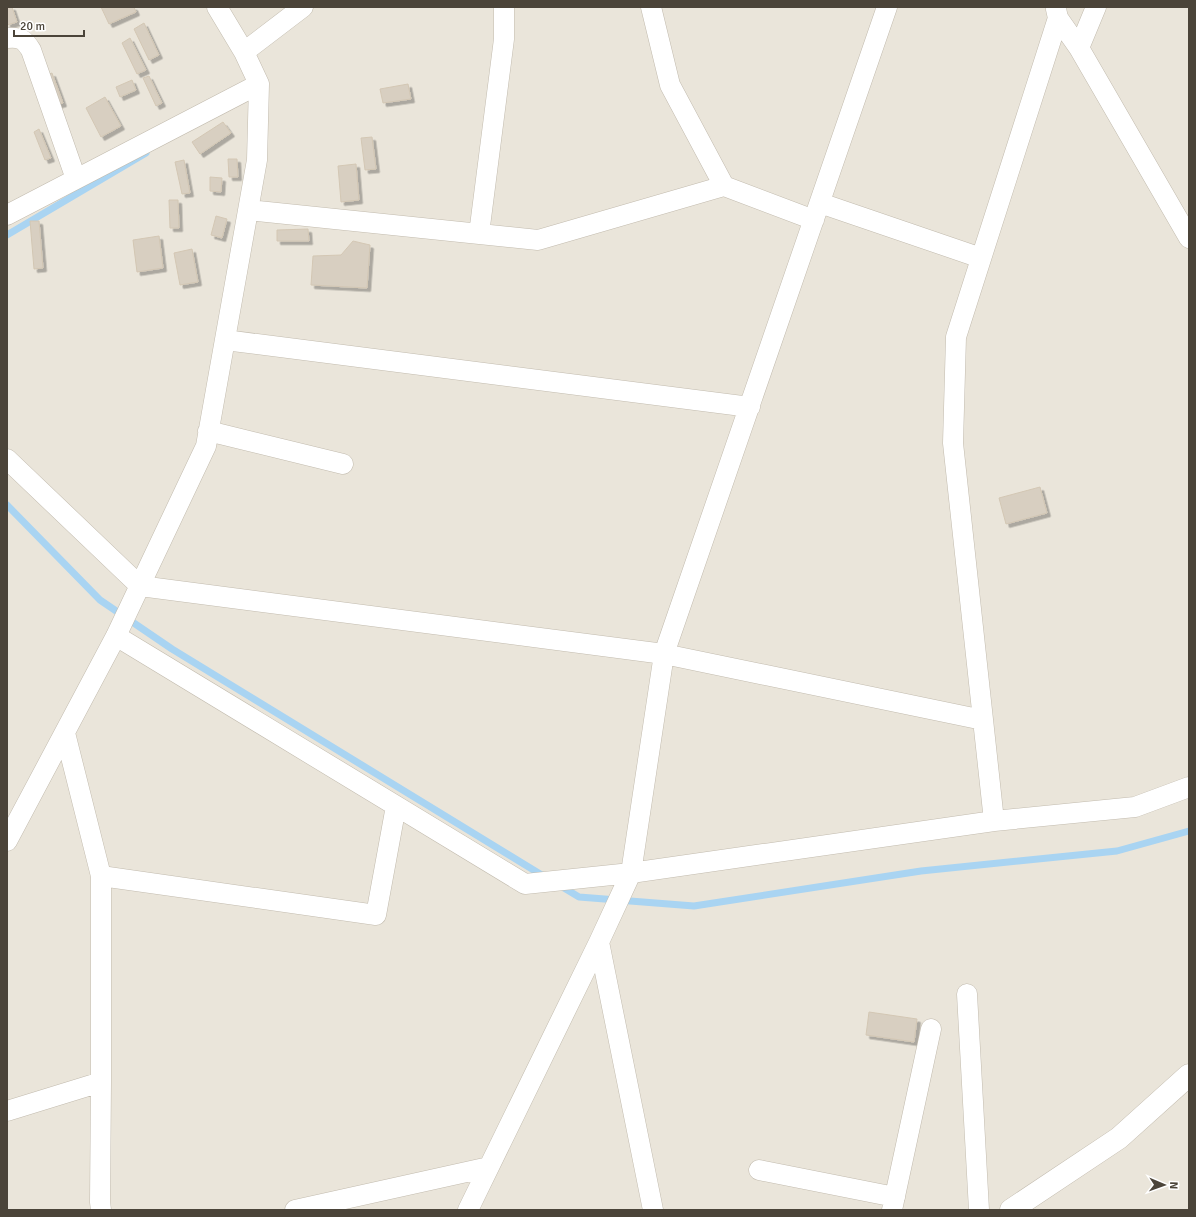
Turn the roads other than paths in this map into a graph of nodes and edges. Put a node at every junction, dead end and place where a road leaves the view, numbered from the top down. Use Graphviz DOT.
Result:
graph roads {
  1 [pos="217,7"];
  2 [pos="303,7"];
  3 [pos="504,7"];
  4 [pos="651,7"];
  5 [pos="887,7"];
  6 [pos="1096,7"];
  7 [pos="1057,12"];
  8 [pos="7,38"];
  9 [pos="1079,48"];
  10 [pos="244,52"];
  11 [pos="259,84"];
  12 [pos="76,179"];
  13 [pos="724,186"];
  14 [pos="248,210"];
  15 [pos="1181,210"];
  16 [pos="817,211"];
  17 [pos="7,215"];
  18 [pos="479,234"];
  19 [pos="1189,238"];
  20 [pos="981,258"];
  21 [pos="225,340"];
  22 [pos="750,407"];
  23 [pos="208,431"];
  24 [pos="7,459"];
  25 [pos="343,464"];
  26 [pos="140,586"];
  27 [pos="116,636"];
  28 [pos="664,654"];
  29 [pos="983,720"];
  30 [pos="65,733"];
  31 [pos="1189,787"];
  32 [pos="396,806"];
  33 [pos="994,821"];
  34 [pos="7,841"];
  35 [pos="631,873"];
  36 [pos="100,876"];
  37 [pos="599,942"];
  38 [pos="967,994"];
  39 [pos="931,1028"];
  40 [pos="1189,1075"];
  41 [pos="101,1082"];
  42 [pos="7,1111"];
  43 [pos="489,1167"];
  44 [pos="759,1170"];
  45 [pos="893,1203"];
  46 [pos="101,1210"];
  47 [pos="295,1210"];
  48 [pos="468,1210"];
  49 [pos="653,1210"];
  50 [pos="978,1210"];
  51 [pos="1011,1210"];
  1 -- 10 [label="street"];
  2 -- 10 [label="street"];
  3 -- 18 [label="street"];
  4 -- 13 [label="street"];
  5 -- 16 [label="street"];
  6 -- 9 [label="street"];
  7 -- 9 [label="street"];
  7 -- 20 [label="street"];
  8 -- 12 [label="street"];
  9 -- 15 [label="street"];
  10 -- 11 [label="street"];
  11 -- 12 [label="street"];
  11 -- 14 [label="street"];
  12 -- 17 [label="street"];
  13 -- 16 [label="street"];
  13 -- 18 [label="street"];
  14 -- 18 [label="street"];
  14 -- 21 [label="street"];
  15 -- 19 [label="street"];
  16 -- 20 [label="street"];
  16 -- 22 [label="street"];
  20 -- 29 [label="street"];
  21 -- 22 [label="street"];
  21 -- 23 [label="street"];
  22 -- 28 [label="street"];
  23 -- 25 [label="street"];
  23 -- 26 [label="street"];
  24 -- 26 [label="street"];
  26 -- 27 [label="street"];
  26 -- 28 [label="street"];
  27 -- 30 [label="street"];
  27 -- 32 [label="street"];
  28 -- 29 [label="street"];
  28 -- 35 [label="street"];
  29 -- 33 [label="street"];
  30 -- 34 [label="street"];
  30 -- 36 [label="street"];
  31 -- 33 [label="street"];
  32 -- 35 [label="street"];
  32 -- 36 [label="street"];
  33 -- 35 [label="street"];
  35 -- 37 [label="street"];
  36 -- 41 [label="street"];
  37 -- 43 [label="street"];
  37 -- 49 [label="street"];
  38 -- 50 [label="street"];
  39 -- 45 [label="street"];
  40 -- 51 [label="street"];
  41 -- 42 [label="street"];
  41 -- 46 [label="street"];
  43 -- 47 [label="street"];
  43 -- 48 [label="street"];
  44 -- 45 [label="street"];
}
